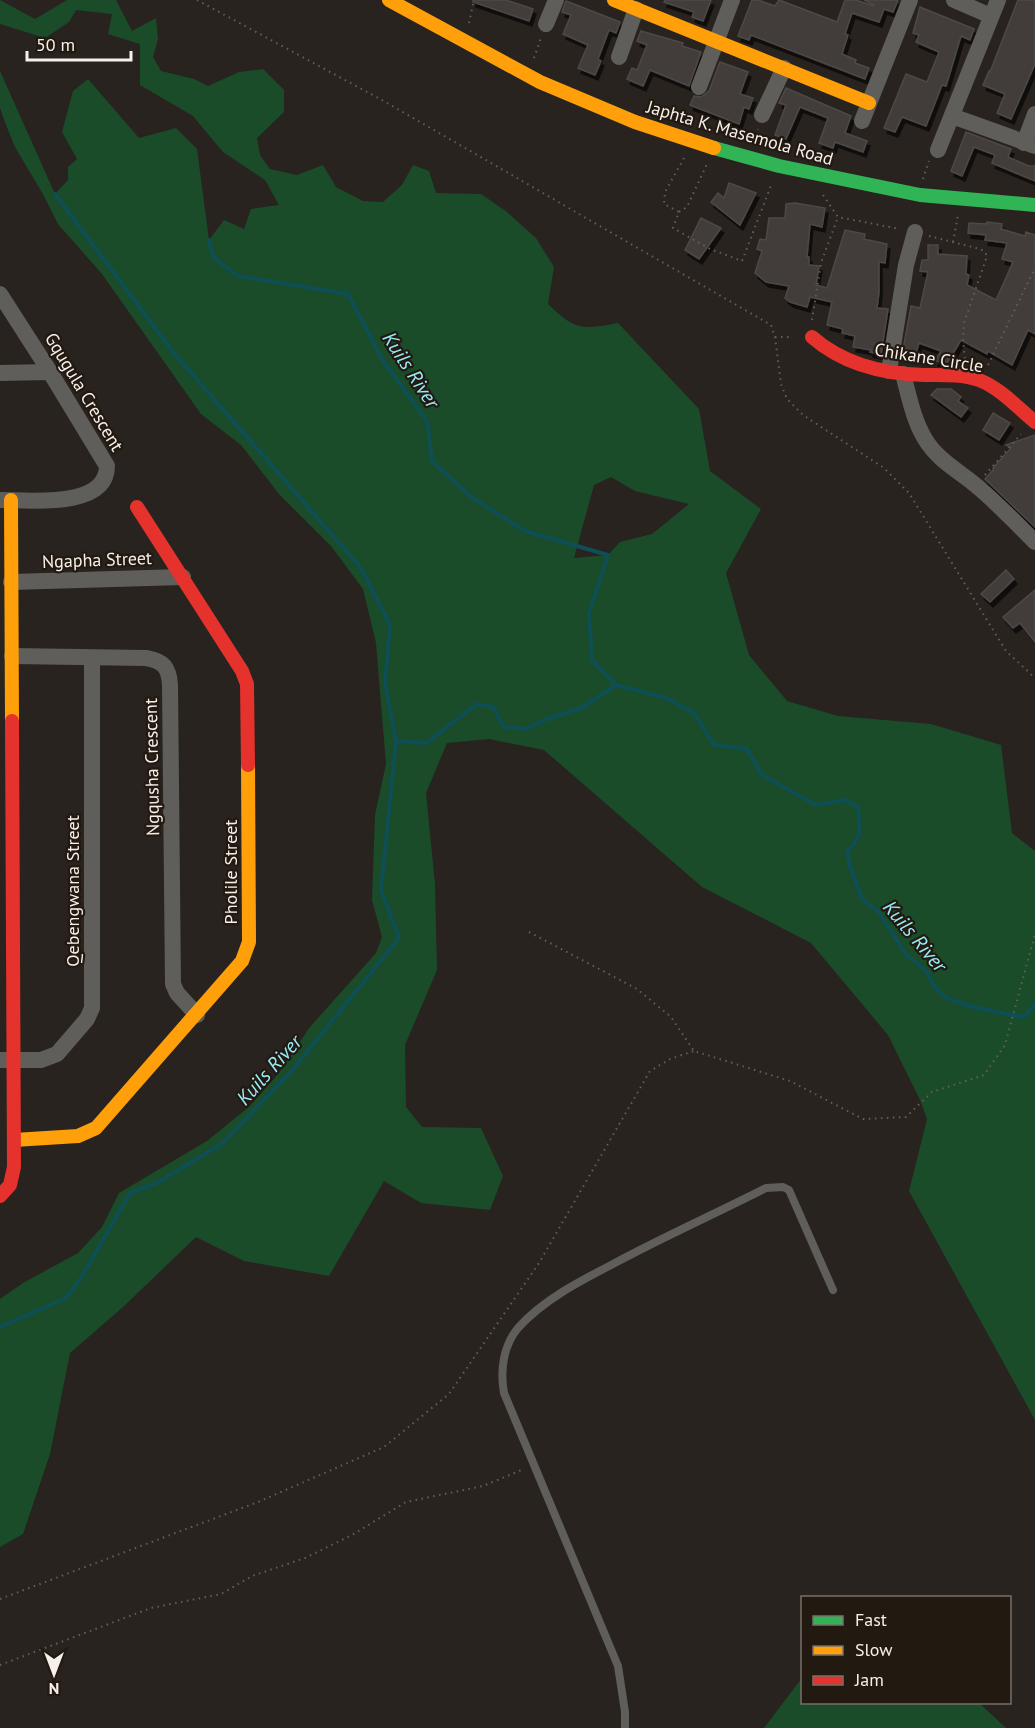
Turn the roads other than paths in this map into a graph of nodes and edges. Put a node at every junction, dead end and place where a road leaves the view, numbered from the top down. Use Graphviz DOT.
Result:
graph roads {
  1 [pos="389,0"];
  2 [pos="556,0"];
  3 [pos="614,0"];
  4 [pos="732,0"];
  5 [pos="910,0"];
  6 [pos="954,0"];
  7 [pos="998,0"];
  8 [pos="636,9"];
  9 [pos="991,16"];
  10 [pos="546,24"];
  11 [pos="716,41"];
  12 [pos="619,57"];
  13 [pos="784,68"];
  14 [pos="699,87"];
  15 [pos="869,102"];
  16 [pos="1035,114"];
  17 [pos="762,115"];
  18 [pos="952,116"];
  19 [pos="862,121"];
  20 [pos="1029,145"];
  21 [pos="938,150"];
  22 [pos="1035,205"];
  23 [pos="915,232"];
  24 [pos="0,294"];
  25 [pos="812,337"];
  26 [pos="50,372"];
  27 [pos="0,373"];
  28 [pos="896,373"];
  29 [pos="1033,421"];
  30 [pos="5,500"];
  31 [pos="138,507"];
  32 [pos="1035,542"];
  33 [pos="183,577"];
  34 [pos="8,589"];
  35 [pos="12,656"];
  36 [pos="92,658"];
  37 [pos="197,1015"];
  38 [pos="7,1060"];
  39 [pos="14,1140"];
  40 [pos="0,1196"];
  41 [pos="833,1290"];
  42 [pos="625,1728"];
  1 -- 22 [label="street, Japhta K. Masemola Road"];
  2 -- 10 [label="street"];
  3 -- 8 [label="street"];
  4 -- 11 [label="street"];
  5 -- 15 [label="street"];
  6 -- 9 [label="street"];
  7 -- 9 [label="street"];
  8 -- 11 [label="street"];
  8 -- 12 [label="street"];
  9 -- 18 [label="street"];
  11 -- 13 [label="street"];
  11 -- 14 [label="street"];
  13 -- 15 [label="street"];
  13 -- 17 [label="street"];
  15 -- 19 [label="street"];
  16 -- 20 [label="street"];
  18 -- 20 [label="street"];
  18 -- 21 [label="street"];
  23 -- 28 [label="street"];
  24 -- 26 [label="street, Gqugula Crescent"];
  25 -- 28 [label="street, Chikane Circle"];
  26 -- 27 [label="street"];
  26 -- 30 [label="street, Gqugula Crescent"];
  28 -- 29 [label="street, Chikane Circle"];
  28 -- 32 [label="street"];
  30 -- 34 [label="street"];
  31 -- 33 [label="street, Pholile Street"];
  33 -- 34 [label="street, Ngapha Street"];
  33 -- 37 [label="street, Pholile Street"];
  34 -- 35 [label="street"];
  35 -- 36 [label="street, Ngqusha Crescent"];
  35 -- 38 [label="street"];
  36 -- 37 [label="street, Ngqusha Crescent"];
  36 -- 38 [label="street, Qebengwana Street"];
  37 -- 39 [label="street, Pholile Street"];
  38 -- 39 [label="street"];
  39 -- 40 [label="street"];
  41 -- 42 [label="lane"];
}
